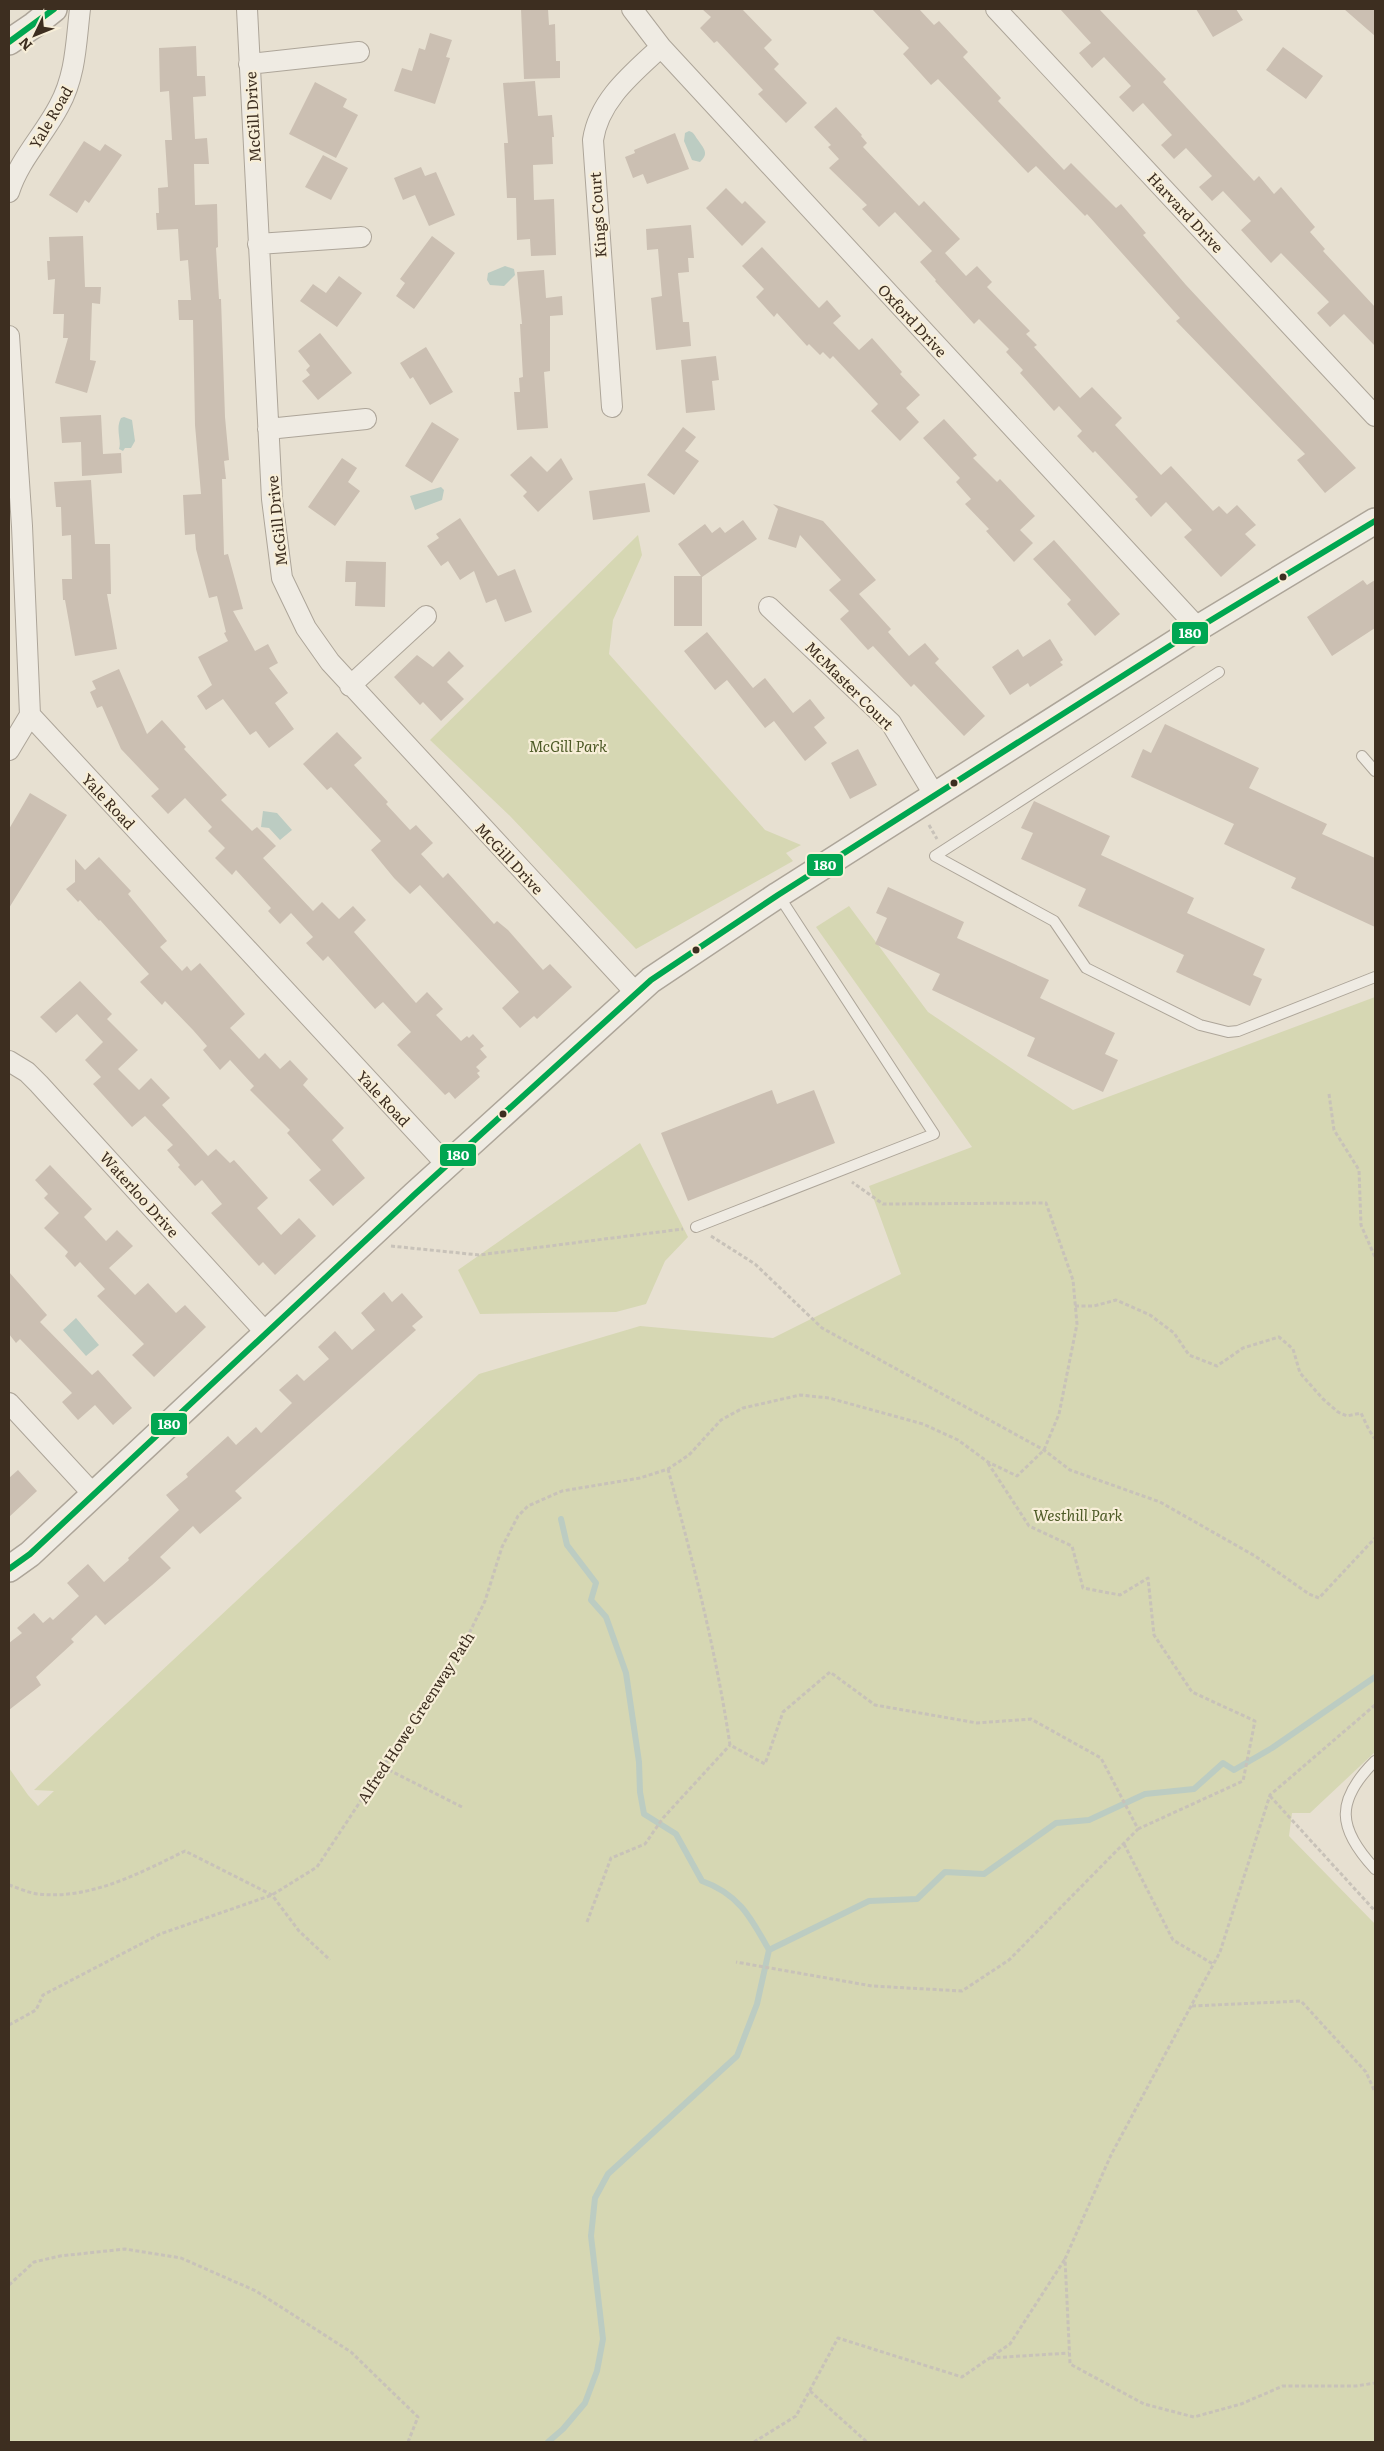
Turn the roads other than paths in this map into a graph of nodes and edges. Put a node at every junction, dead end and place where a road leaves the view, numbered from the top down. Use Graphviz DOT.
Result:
graph roads {
  1 [pos="54,9"];
  2 [pos="80,9"];
  3 [pos="247,9"];
  4 [pos="632,9"];
  5 [pos="996,9"];
  6 [pos="9,42"];
  7 [pos="661,47"];
  8 [pos="359,52"];
  9 [pos="249,64"];
  10 [pos="9,192"];
  11 [pos="361,237"];
  12 [pos="258,244"];
  13 [pos="9,336"];
  14 [pos="612,407"];
  15 [pos="1375,416"];
  16 [pos="366,418"];
  17 [pos="268,429"];
  18 [pos="1375,521"];
  19 [pos="769,607"];
  20 [pos="426,616"];
  21 [pos="1198,628"];
  22 [pos="1219,672"];
  23 [pos="350,686"];
  24 [pos="30,715"];
  25 [pos="9,750"];
  26 [pos="1362,756"];
  27 [pos="1375,772"];
  28 [pos="936,796"];
  29 [pos="778,895"];
  30 [pos="1375,977"];
  31 [pos="635,992"];
  32 [pos="9,1061"];
  33 [pos="447,1165"];
  34 [pos="696,1227"];
  35 [pos="266,1333"];
  36 [pos="9,1403"];
  37 [pos="94,1495"];
  38 [pos="9,1569"];
  39 [pos="1375,1762"];
  40 [pos="1375,1869"];
  1 -- 6 [label="street"];
  2 -- 10 [label="street, Yale Road"];
  3 -- 9 [label="street, McGill Drive"];
  4 -- 7 [label="street, Oxford Drive"];
  5 -- 15 [label="street, Harvard Drive"];
  7 -- 14 [label="street, Kings Court"];
  7 -- 21 [label="street, Oxford Drive"];
  8 -- 9 [label="street"];
  9 -- 12 [label="street, McGill Drive"];
  11 -- 12 [label="street"];
  12 -- 17 [label="street, McGill Drive"];
  13 -- 24 [label="street"];
  16 -- 17 [label="street"];
  17 -- 23 [label="street, McGill Drive"];
  18 -- 21 [label="street"];
  19 -- 28 [label="street, McMaster Court"];
  20 -- 23 [label="street"];
  21 -- 28 [label="street"];
  22 -- 30 [label="lane"];
  23 -- 31 [label="street, McGill Drive"];
  24 -- 25 [label="street"];
  24 -- 33 [label="street, Yale Road"];
  26 -- 27 [label="lane"];
  28 -- 29 [label="street"];
  29 -- 31 [label="street"];
  29 -- 34 [label="lane"];
  31 -- 33 [label="street"];
  32 -- 35 [label="street, Waterloo Drive"];
  33 -- 35 [label="street"];
  35 -- 37 [label="street"];
  36 -- 37 [label="street"];
  37 -- 38 [label="street"];
  39 -- 40 [label="lane"];
}
